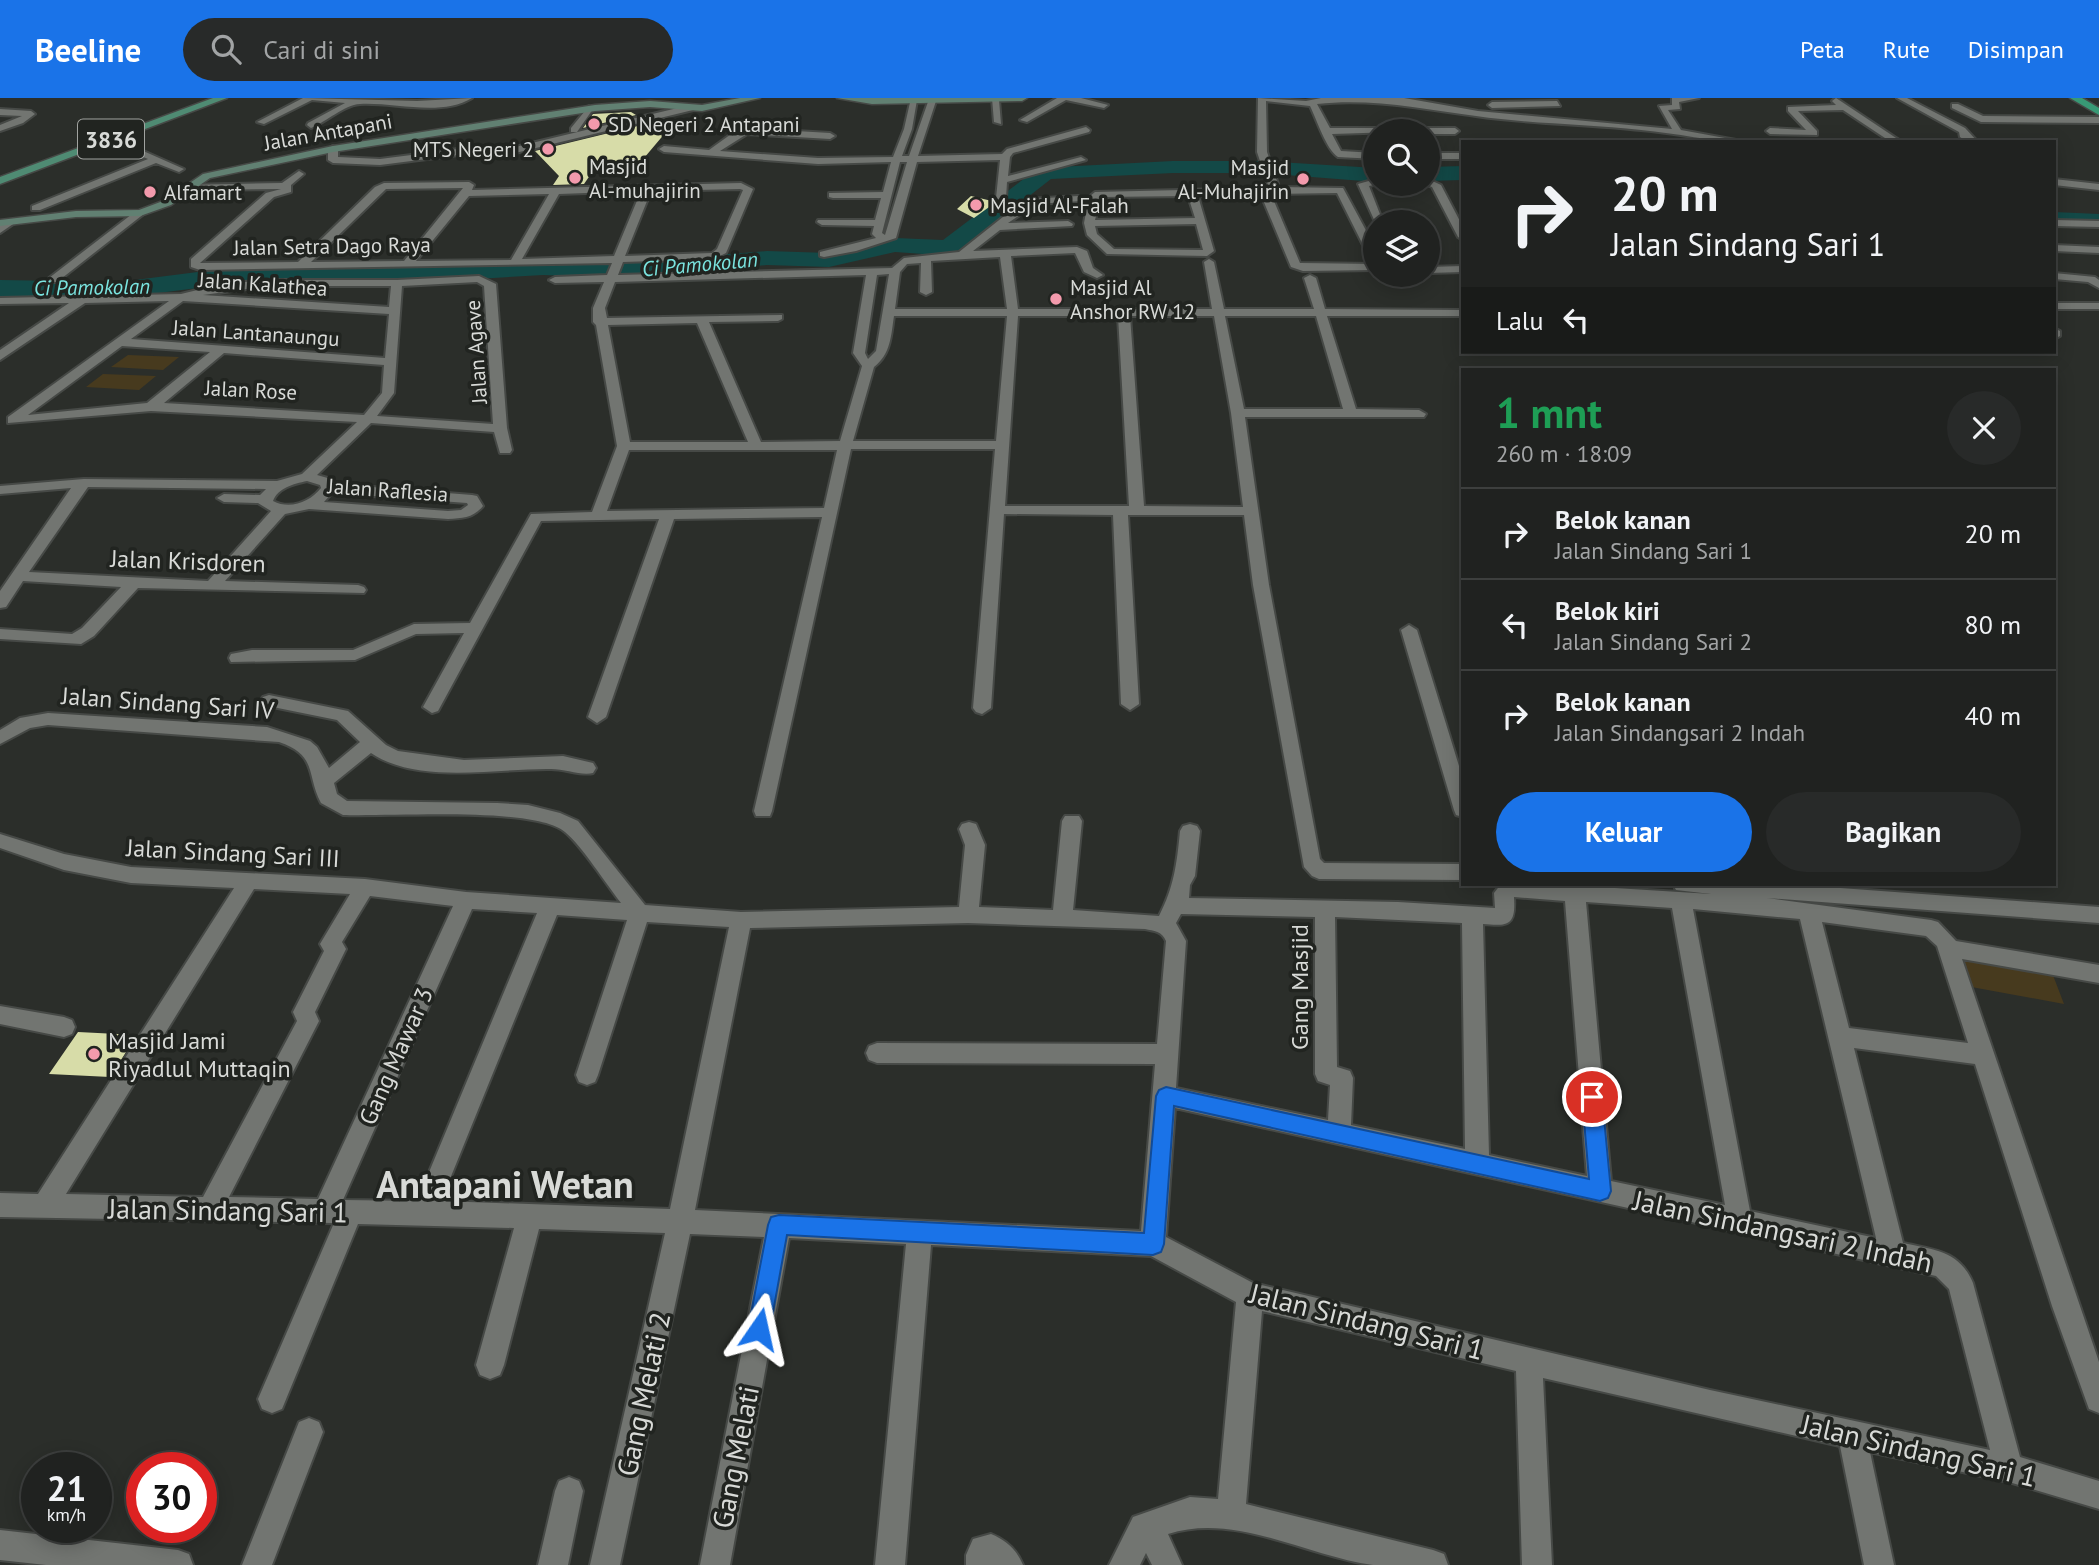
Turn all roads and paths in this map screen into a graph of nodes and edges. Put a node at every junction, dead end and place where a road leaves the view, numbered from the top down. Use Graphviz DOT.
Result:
graph roads {
  1 [pos="207,98"];
  2 [pos="222,98"];
  3 [pos="312,98"];
  4 [pos="468,98"];
  5 [pos="755,98"];
  6 [pos="842,98"];
  7 [pos="1022,98"];
  8 [pos="1066,98"];
  9 [pos="1263,98"];
  10 [pos="1272,98"];
  11 [pos="1411,98"];
  12 [pos="1695,98"];
  13 [pos="1832,98"];
  14 [pos="1900,98"];
  15 [pos="2075,98"];
  16 [pos="2088,98"];
  17 [pos="933,99"];
  18 [pos="978,99"];
  19 [pos="356,100"];
  20 [pos="416,100"];
  21 [pos="913,100"];
  22 [pos="995,100"];
  23 [pos="1526,101"];
  24 [pos="612,102"];
  25 [pos="1557,104"];
  26 [pos="1976,104"];
  27 [pos="2099,104"];
  28 [pos="1104,105"];
  29 [pos="1313,105"];
  30 [pos="1846,107"];
  31 [pos="589,108"];
  32 [pos="690,108"];
  33 [pos="0,112"];
  34 [pos="2099,112"];
  35 [pos="911,115"];
  36 [pos="928,115"];
  37 [pos="1441,118"];
  38 [pos="1024,120"];
  39 [pos="2099,120"];
  40 [pos="261,122"];
  41 [pos="998,122"];
  42 [pos="312,125"];
  43 [pos="837,126"];
  44 [pos="0,128"];
  45 [pos="908,129"];
  46 [pos="921,129"];
  47 [pos="574,130"];
  48 [pos="1086,130"];
  49 [pos="1325,131"];
  50 [pos="1455,131"];
  51 [pos="1770,131"];
  52 [pos="1677,132"];
  53 [pos="830,136"];
  54 [pos="1730,140"];
  55 [pos="1895,140"];
  56 [pos="1971,140"];
  57 [pos="94,145"];
  58 [pos="664,149"];
  59 [pos="710,153"];
  60 [pos="333,154"];
  61 [pos="1363,155"];
  62 [pos="1440,156"];
  63 [pos="1461,156"];
  64 [pos="1005,157"];
  65 [pos="157,159"];
  66 [pos="897,160"];
  67 [pos="914,160"];
  68 [pos="1081,160"];
  69 [pos="818,161"];
  70 [pos="25,164"];
  71 [pos="38,167"];
  72 [pos="388,173"];
  73 [pos="0,174"];
  74 [pos="299,174"];
  75 [pos="1003,180"];
  76 [pos="0,181"];
  77 [pos="106,181"];
  78 [pos="2056,182"];
  79 [pos="389,185"];
  80 [pos="284,186"];
  81 [pos="2099,187"];
  82 [pos="647,189"];
  83 [pos="184,191"];
  84 [pos="556,191"];
  85 [pos="1192,191"];
  86 [pos="1270,191"];
  87 [pos="467,193"];
  88 [pos="1440,193"];
  89 [pos="270,195"];
  90 [pos="833,195"];
  91 [pos="889,195"];
  92 [pos="1001,198"];
  93 [pos="1078,199"];
  94 [pos="36,208"];
  95 [pos="140,213"];
  96 [pos="1200,221"];
  97 [pos="5,222"];
  98 [pos="822,222"];
  99 [pos="881,223"];
  100 [pos="1089,223"];
  101 [pos="2056,223"];
  102 [pos="1068,224"];
  103 [pos="2099,224"];
  104 [pos="998,227"];
  105 [pos="0,230"];
  106 [pos="1461,233"];
  107 [pos="1363,235"];
  108 [pos="885,240"];
  109 [pos="2056,248"];
  110 [pos="2099,250"];
  111 [pos="1005,253"];
  112 [pos="824,254"];
  113 [pos="962,255"];
  114 [pos="926,258"];
  115 [pos="1209,262"];
  116 [pos="515,263"];
  117 [pos="407,265"];
  118 [pos="301,266"];
  119 [pos="1363,267"];
  120 [pos="614,270"];
  121 [pos="872,271"];
  122 [pos="895,271"];
  123 [pos="1440,271"];
  124 [pos="1461,273"];
  125 [pos="1097,275"];
  126 [pos="2056,276"];
  127 [pos="1310,278"];
  128 [pos="53,280"];
  129 [pos="555,280"];
  130 [pos="397,284"];
  131 [pos="2099,285"];
  132 [pos="589,288"];
  133 [pos="926,292"];
  134 [pos="181,297"];
  135 [pos="81,300"];
  136 [pos="0,301"];
  137 [pos="2056,306"];
  138 [pos="2099,306"];
  139 [pos="599,308"];
  140 [pos="393,311"];
  141 [pos="1013,311"];
  142 [pos="1124,311"];
  143 [pos="887,312"];
  144 [pos="1220,312"];
  145 [pos="1322,312"];
  146 [pos="1461,313"];
  147 [pos="778,317"];
  148 [pos="701,318"];
  149 [pos="599,322"];
  150 [pos="120,342"];
  151 [pos="219,351"];
  152 [pos="0,356"];
  153 [pos="390,362"];
  154 [pos="868,365"];
  155 [pos="151,407"];
  156 [pos="1238,413"];
  157 [pos="1351,413"];
  158 [pos="1419,414"];
  159 [pos="369,418"];
  160 [pos="7,421"];
  161 [pos="500,428"];
  162 [pos="756,445"];
  163 [pos="1002,445"];
  164 [pos="624,446"];
  165 [pos="845,446"];
  166 [pos="505,450"];
  167 [pos="307,477"];
  168 [pos="84,483"];
  169 [pos="277,485"];
  170 [pos="328,488"];
  171 [pos="0,489"];
  172 [pos="73,495"];
  173 [pos="265,499"];
  174 [pos="0,501"];
  175 [pos="307,505"];
  176 [pos="280,510"];
  177 [pos="998,510"];
  178 [pos="1120,511"];
  179 [pos="1137,511"];
  180 [pos="831,512"];
  181 [pos="1251,512"];
  182 [pos="598,515"];
  183 [pos="668,515"];
  184 [pos="17,576"];
  185 [pos="134,583"];
  186 [pos="213,585"];
  187 [pos="359,590"];
  188 [pos="0,603"];
  189 [pos="475,628"];
  190 [pos="1409,630"];
  191 [pos="0,634"];
  192 [pos="237,658"];
  193 [pos="269,701"];
  194 [pos="1130,704"];
  195 [pos="432,708"];
  196 [pos="982,709"];
  197 [pos="597,717"];
  198 [pos="0,738"];
  199 [pos="371,743"];
  200 [pos="587,768"];
  201 [pos="325,781"];
  202 [pos="1461,803"];
  203 [pos="763,811"];
  204 [pos="1072,821"];
  205 [pos="969,829"];
  206 [pos="1190,831"];
  207 [pos="0,841"];
  208 [pos="1461,872"];
  209 [pos="248,882"];
  210 [pos="365,887"];
  211 [pos="1682,892"];
  212 [pos="1576,894"];
  213 [pos="466,900"];
  214 [pos="550,907"];
  215 [pos="1325,909"];
  216 [pos="1810,912"];
  217 [pos="640,913"];
  218 [pos="1472,914"];
  219 [pos="968,915"];
  220 [pos="1172,915"];
  221 [pos="2099,915"];
  222 [pos="1062,917"];
  223 [pos="741,920"];
  224 [pos="1948,948"];
  225 [pos="2099,974"];
  226 [pos="0,1015"];
  227 [pos="64,1027"];
  228 [pos="1841,1037"];
  229 [pos="877,1053"];
  230 [pos="1167,1054"];
  231 [pos="1982,1055"];
  232 [pos="587,1075"];
  233 [pos="1166,1096"];
  234 [pos="1339,1135"];
  235 [pos="1477,1164"];
  236 [pos="1600,1191"];
  237 [pos="0,1205"];
  238 [pos="45,1205"];
  239 [pos="209,1210"];
  240 [pos="338,1212"];
  241 [pos="424,1213"];
  242 [pos="530,1216"];
  243 [pos="678,1222"];
  244 [pos="1740,1222"];
  245 [pos="779,1225"];
  246 [pos="920,1232"];
  247 [pos="1153,1244"];
  248 [pos="1893,1254"];
  249 [pos="1250,1295"];
  250 [pos="1529,1361"];
  251 [pos="490,1365"];
  252 [pos="272,1399"];
  253 [pos="2099,1399"];
  254 [pos="309,1432"];
  255 [pos="1852,1434"];
  256 [pos="2010,1468"];
  257 [pos="569,1491"];
  258 [pos="2099,1494"];
  259 [pos="1231,1515"];
  260 [pos="1143,1527"];
  261 [pos="0,1545"];
  262 [pos="178,1565"];
  263 [pos="257,1565"];
  264 [pos="554,1565"];
  265 [pos="605,1565"];
  266 [pos="715,1565"];
  267 [pos="890,1565"];
  268 [pos="981,1565"];
  269 [pos="1008,1565"];
  270 [pos="1124,1565"];
  271 [pos="1167,1565"];
  272 [pos="1433,1565"];
  273 [pos="1537,1565"];
  274 [pos="1879,1565"];
  1 -- 70 [label="main road, 3836"];
  2 -- 57 [label="main road, 3836"];
  3 -- 19 [label="street"];
  3 -- 40 [label="street"];
  4 -- 20 [label="street"];
  5 -- 32 [label="street, Jalan Antapani"];
  6 -- 21 [label="street"];
  7 -- 22 [label="street"];
  8 -- 28 [label="street"];
  8 -- 38 [label="street"];
  9 -- 10 [label="street"];
  9 -- 86 [label="street"];
  10 -- 29 [label="street"];
  11 -- 23 [label="street"];
  12 -- 52 [label="street"];
  13 -- 30 [label="street"];
  14 -- 56 [label="street"];
  15 -- 34 [label="highway"];
  16 -- 27 [label="highway"];
  17 -- 18 [label="street"];
  17 -- 21 [label="street"];
  17 -- 36 [label="street"];
  18 -- 22 [label="street"];
  19 -- 20 [label="street"];
  19 -- 42 [label="street"];
  21 -- 35 [label="street"];
  22 -- 41 [label="street"];
  23 -- 25 [label="street"];
  24 -- 31 [label="street, Jalan Antapani"];
  24 -- 32 [label="street, Jalan Antapani"];
  26 -- 39 [label="street"];
  29 -- 37 [label="street"];
  29 -- 49 [label="street"];
  29 -- 52 [label="street"];
  30 -- 51 [label="street"];
  30 -- 55 [label="street"];
  31 -- 47 [label="street"];
  31 -- 60 [label="street, Jalan Antapani"];
  32 -- 60 [label="street"];
  33 -- 44 [label="street"];
  35 -- 36 [label="street"];
  35 -- 45 [label="street"];
  36 -- 46 [label="street"];
  43 -- 53 [label="street"];
  45 -- 46 [label="street"];
  45 -- 66 [label="street"];
  46 -- 67 [label="street"];
  48 -- 64 [label="street"];
  49 -- 50 [label="street"];
  49 -- 61 [label="street"];
  52 -- 54 [label="street"];
  53 -- 59 [label="street"];
  53 -- 69 [label="street"];
  57 -- 65 [label="street"];
  57 -- 71 [label="main road, 3836"];
  58 -- 59 [label="street"];
  59 -- 69 [label="street"];
  60 -- 83 [label="street, Jalan Antapani"];
  62 -- 63 [label="street"];
  64 -- 67 [label="street"];
  64 -- 75 [label="street"];
  65 -- 77 [label="street"];
  65 -- 77 [label="street"];
  66 -- 67 [label="street"];
  66 -- 69 [label="street"];
  66 -- 91 [label="street"];
  67 -- 108 [label="street"];
  68 -- 75 [label="street"];
  70 -- 71 [label="main road"];
  70 -- 73 [label="main road, 3836"];
  71 -- 76 [label="main road, 3836"];
  72 -- 79 [label="street"];
  74 -- 80 [label="street, Jalan Setra Dago Raya"];
  75 -- 92 [label="street"];
  77 -- 94 [label="street"];
  78 -- 81 [label="street"];
  79 -- 87 [label="street"];
  79 -- 118 [label="street"];
  80 -- 83 [label="street"];
  80 -- 89 [label="street, Jalan Setra Dago Raya"];
  82 -- 84 [label="street"];
  82 -- 120 [label="street"];
  82 -- 120 [label="street"];
  83 -- 89 [label="street"];
  83 -- 95 [label="street, Jalan Antapani"];
  84 -- 87 [label="street"];
  84 -- 116 [label="street"];
  85 -- 86 [label="street"];
  85 -- 96 [label="street"];
  85 -- 100 [label="street"];
  86 -- 107 [label="street"];
  86 -- 119 [label="street"];
  87 -- 117 [label="street"];
  88 -- 106 [label="street"];
  89 -- 118 [label="street, Jalan Setra Dago Raya"];
  90 -- 91 [label="street"];
  91 -- 99 [label="street"];
  93 -- 104 [label="street"];
  95 -- 97 [label="street, Jalan Antapani"];
  95 -- 128 [label="street"];
  96 -- 100 [label="street"];
  96 -- 100 [label="street"];
  97 -- 105 [label="street"];
  98 -- 99 [label="street"];
  99 -- 108 [label="street"];
  101 -- 103 [label="street"];
  102 -- 104 [label="street"];
  104 -- 113 [label="street"];
  108 -- 112 [label="street"];
  109 -- 110 [label="street"];
  111 -- 113 [label="street"];
  111 -- 125 [label="street"];
  111 -- 141 [label="street"];
  113 -- 114 [label="street"];
  114 -- 122 [label="street"];
  114 -- 133 [label="street"];
  115 -- 144 [label="street"];
  116 -- 117 [label="street, Jalan Setra Dago Raya"];
  116 -- 120 [label="street, Jalan Setra Dago Raya"];
  117 -- 118 [label="street, Jalan Setra Dago Raya"];
  120 -- 121 [label="street"];
  120 -- 132 [label="street"];
  120 -- 139 [label="street"];
  121 -- 122 [label="street"];
  121 -- 154 [label="street"];
  122 -- 143 [label="street"];
  123 -- 124 [label="street"];
  126 -- 131 [label="street"];
  127 -- 145 [label="street"];
  129 -- 132 [label="street"];
  130 -- 134 [label="street, Jalan Kalathea"];
  130 -- 140 [label="street"];
  130 -- 161 [label="street, Jalan Agave"];
  132 -- 139 [label="street"];
  134 -- 135 [label="street"];
  134 -- 140 [label="street, Jalan Kalathea"];
  134 -- 150 [label="street"];
  135 -- 136 [label="street"];
  135 -- 152 [label="street"];
  137 -- 138 [label="street"];
  139 -- 149 [label="street"];
  140 -- 153 [label="street"];
  141 -- 142 [label="street"];
  141 -- 143 [label="street"];
  141 -- 163 [label="street"];
  142 -- 144 [label="street"];
  142 -- 179 [label="street"];
  143 -- 154 [label="street"];
  144 -- 145 [label="street"];
  144 -- 156 [label="street"];
  145 -- 146 [label="street"];
  145 -- 157 [label="street"];
  147 -- 148 [label="street"];
  148 -- 149 [label="street"];
  148 -- 162 [label="street"];
  149 -- 164 [label="street"];
  150 -- 151 [label="street, Jalan Lantanaungu"];
  150 -- 160 [label="street"];
  151 -- 153 [label="street, Jalan Lantanaungu"];
  151 -- 155 [label="street"];
  153 -- 159 [label="street"];
  154 -- 165 [label="street"];
  155 -- 159 [label="street, Jalan Rose"];
  155 -- 160 [label="street, Jalan Rose"];
  156 -- 157 [label="street"];
  156 -- 181 [label="street"];
  157 -- 158 [label="street"];
  159 -- 161 [label="street, Jalan Rose"];
  159 -- 167 [label="street"];
  161 -- 166 [label="street"];
  162 -- 164 [label="street"];
  162 -- 165 [label="street"];
  163 -- 165 [label="street"];
  163 -- 177 [label="street"];
  164 -- 182 [label="street"];
  165 -- 180 [label="street"];
  167 -- 169 [label="street"];
  167 -- 170 [label="street"];
  168 -- 169 [label="street"];
  168 -- 171 [label="street"];
  168 -- 172 [label="street"];
  169 -- 173 [label="street"];
  170 -- 175 [label="street"];
  170 -- 175 [label="street, Jalan Raflesia"];
  172 -- 173 [label="street"];
  172 -- 174 [label="street"];
  172 -- 184 [label="street"];
  173 -- 176 [label="street"];
  175 -- 176 [label="street"];
  176 -- 186 [label="street"];
  177 -- 178 [label="street"];
  177 -- 196 [label="street"];
  178 -- 179 [label="street"];
  178 -- 194 [label="street"];
  179 -- 181 [label="street"];
  180 -- 183 [label="street"];
  180 -- 203 [label="street"];
  181 -- 208 [label="street"];
  182 -- 183 [label="street"];
  182 -- 189 [label="street"];
  183 -- 197 [label="street"];
  184 -- 185 [label="street, Jalan Krisdoren"];
  184 -- 188 [label="street"];
  185 -- 186 [label="street, Jalan Krisdoren"];
  185 -- 191 [label="street"];
  186 -- 187 [label="street, Jalan Krisdoren"];
  189 -- 192 [label="street"];
  189 -- 195 [label="street"];
  190 -- 202 [label="street"];
  193 -- 199 [label="street"];
  198 -- 201 [label="street, Jalan Sindang Sari IV"];
  199 -- 200 [label="street"];
  199 -- 201 [label="street"];
  201 -- 217 [label="street, Jalan Sindang Sari IV"];
  204 -- 222 [label="street"];
  205 -- 219 [label="street"];
  206 -- 220 [label="street"];
  207 -- 209 [label="street, Jalan Sindang Sari III"];
  209 -- 210 [label="street, Jalan Sindang Sari III"];
  209 -- 238 [label="street"];
  210 -- 213 [label="street, Jalan Sindang Sari III"];
  210 -- 239 [label="street"];
  211 -- 212 [label="street"];
  211 -- 216 [label="street"];
  211 -- 221 [label="street"];
  211 -- 244 [label="street"];
  212 -- 218 [label="street, Jalan Sindang Sari III"];
  212 -- 236 [label="street"];
  213 -- 214 [label="street, Jalan Sindang Sari III"];
  213 -- 240 [label="street, Gang Mawar 3"];
  214 -- 217 [label="street, Jalan Sindang Sari III"];
  214 -- 241 [label="street"];
  215 -- 218 [label="street, Jalan Sindang Sari III"];
  215 -- 220 [label="street, Jalan Sindang Sari III"];
  215 -- 234 [label="street, Gang Masjid"];
  216 -- 224 [label="street"];
  216 -- 228 [label="street"];
  217 -- 223 [label="street, Jalan Sindang Sari III"];
  217 -- 232 [label="street"];
  218 -- 235 [label="street"];
  219 -- 222 [label="street, Jalan Sindang Sari III"];
  219 -- 223 [label="street, Jalan Sindang Sari III"];
  220 -- 222 [label="street, Jalan Sindang Sari III"];
  220 -- 230 [label="street"];
  223 -- 243 [label="street, Gang Melati 2"];
  224 -- 225 [label="street"];
  224 -- 231 [label="street"];
  226 -- 227 [label="street"];
  228 -- 231 [label="street"];
  228 -- 248 [label="street"];
  229 -- 230 [label="street"];
  230 -- 233 [label="street"];
  231 -- 253 [label="street"];
  233 -- 234 [label="street, Jalan Sindangsari 2 Indah"];
  233 -- 247 [label="street"];
  234 -- 235 [label="street, Jalan Sindangsari 2 Indah"];
  235 -- 236 [label="street, Jalan Sindangsari 2 Indah"];
  236 -- 244 [label="street, Jalan Sindangsari 2 Indah"];
  237 -- 238 [label="street, Jalan Sindang Sari 1"];
  238 -- 239 [label="street, Jalan Sindang Sari 1"];
  239 -- 240 [label="street, Jalan Sindang Sari 1"];
  240 -- 241 [label="street, Jalan Sindang Sari 1"];
  240 -- 252 [label="street, Gang Mawar 3"];
  241 -- 242 [label="street, Jalan Sindang Sari 1"];
  242 -- 243 [label="street, Jalan Sindang Sari 1"];
  242 -- 251 [label="street"];
  243 -- 245 [label="street, Jalan Sindang Sari 1"];
  243 -- 265 [label="street, Gang Melati 2"];
  244 -- 248 [label="street, Jalan Sindangsari 2 Indah"];
  245 -- 246 [label="street, Jalan Sindang Sari 1"];
  245 -- 266 [label="street, Gang Melati"];
  246 -- 247 [label="street, Jalan Sindang Sari 1"];
  246 -- 267 [label="street"];
  247 -- 249 [label="street, Jalan Sindang Sari 1"];
  248 -- 256 [label="street, Jalan Sindangsari 2 Indah"];
  249 -- 250 [label="street, Jalan Sindang Sari 1"];
  249 -- 259 [label="street"];
  250 -- 255 [label="street, Jalan Sindang Sari 1"];
  250 -- 273 [label="street"];
  254 -- 263 [label="street"];
  255 -- 256 [label="street, Jalan Sindang Sari 1"];
  255 -- 274 [label="street"];
  256 -- 258 [label="street, Jalan Sindang Sari 1"];
  257 -- 264 [label="street"];
  259 -- 260 [label="street"];
  259 -- 272 [label="street"];
  260 -- 270 [label="street"];
  260 -- 271 [label="street"];
  261 -- 262 [label="street"];
  268 -- 269 [label="street"];
}
